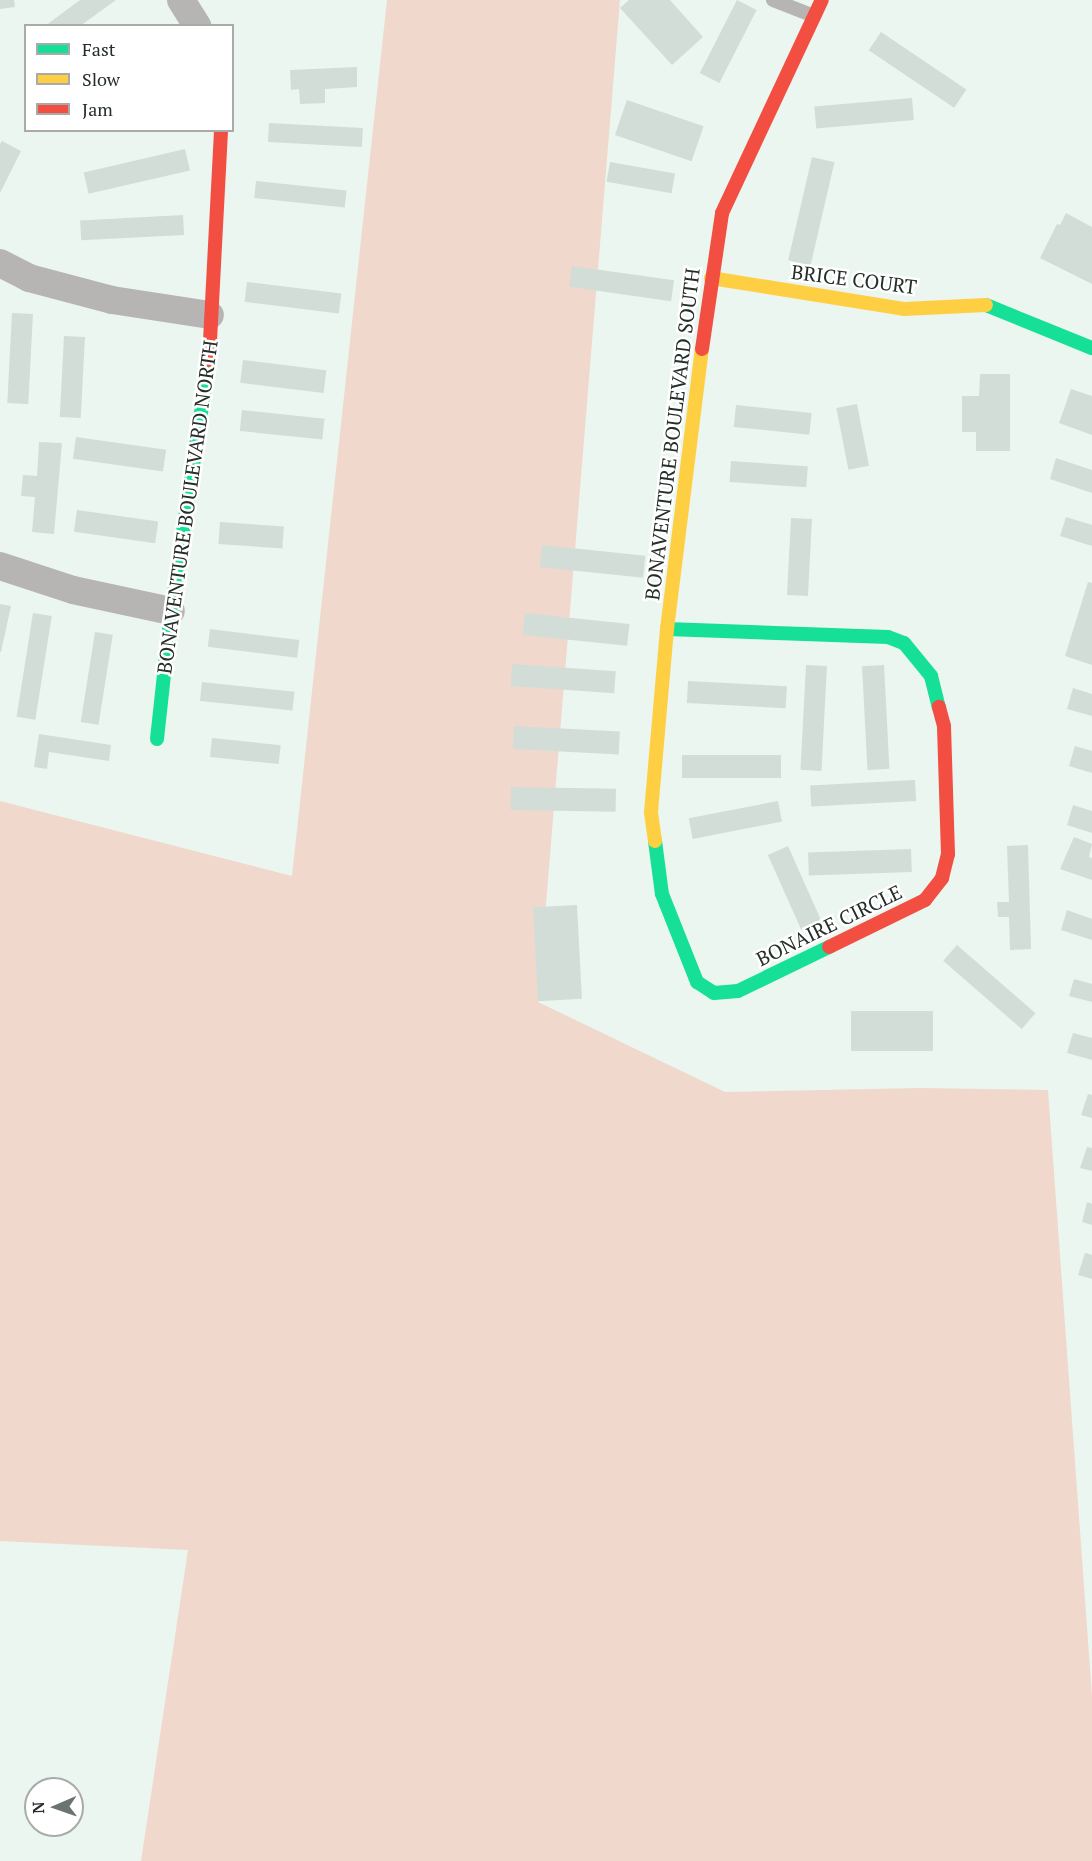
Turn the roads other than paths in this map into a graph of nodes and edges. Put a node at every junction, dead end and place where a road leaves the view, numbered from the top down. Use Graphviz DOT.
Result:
graph roads {
  1 [pos="181,0"];
  2 [pos="773,0"];
  3 [pos="822,0"];
  4 [pos="814,16"];
  5 [pos="196,24"];
  6 [pos="221,132"];
  7 [pos="0,263"];
  8 [pos="711,278"];
  9 [pos="210,315"];
  10 [pos="1092,348"];
  11 [pos="0,566"];
  12 [pos="171,610"];
  13 [pos="667,629"];
  14 [pos="157,739"];
  15 [pos="662,894"];
  1 -- 5 [label="street"];
  2 -- 4 [label="lane"];
  3 -- 4 [label="street, BONAVENTURE BOULEVARD SOUTH"];
  4 -- 8 [label="street, BONAVENTURE BOULEVARD SOUTH"];
  6 -- 9 [label="street, BONAVENTURE BOULEVARD NORTH"];
  7 -- 9 [label="street"];
  8 -- 10 [label="street, BRICE COURT"];
  8 -- 13 [label="street, BONAVENTURE BOULEVARD SOUTH"];
  9 -- 12 [label="street, BONAVENTURE BOULEVARD NORTH"];
  11 -- 12 [label="street"];
  12 -- 14 [label="street, BONAVENTURE BOULEVARD NORTH"];
  13 -- 15 [label="street, BONAVENTURE BOULEVARD SOUTH"];
  13 -- 15 [label="street, BONAIRE CIRCLE"];
}
